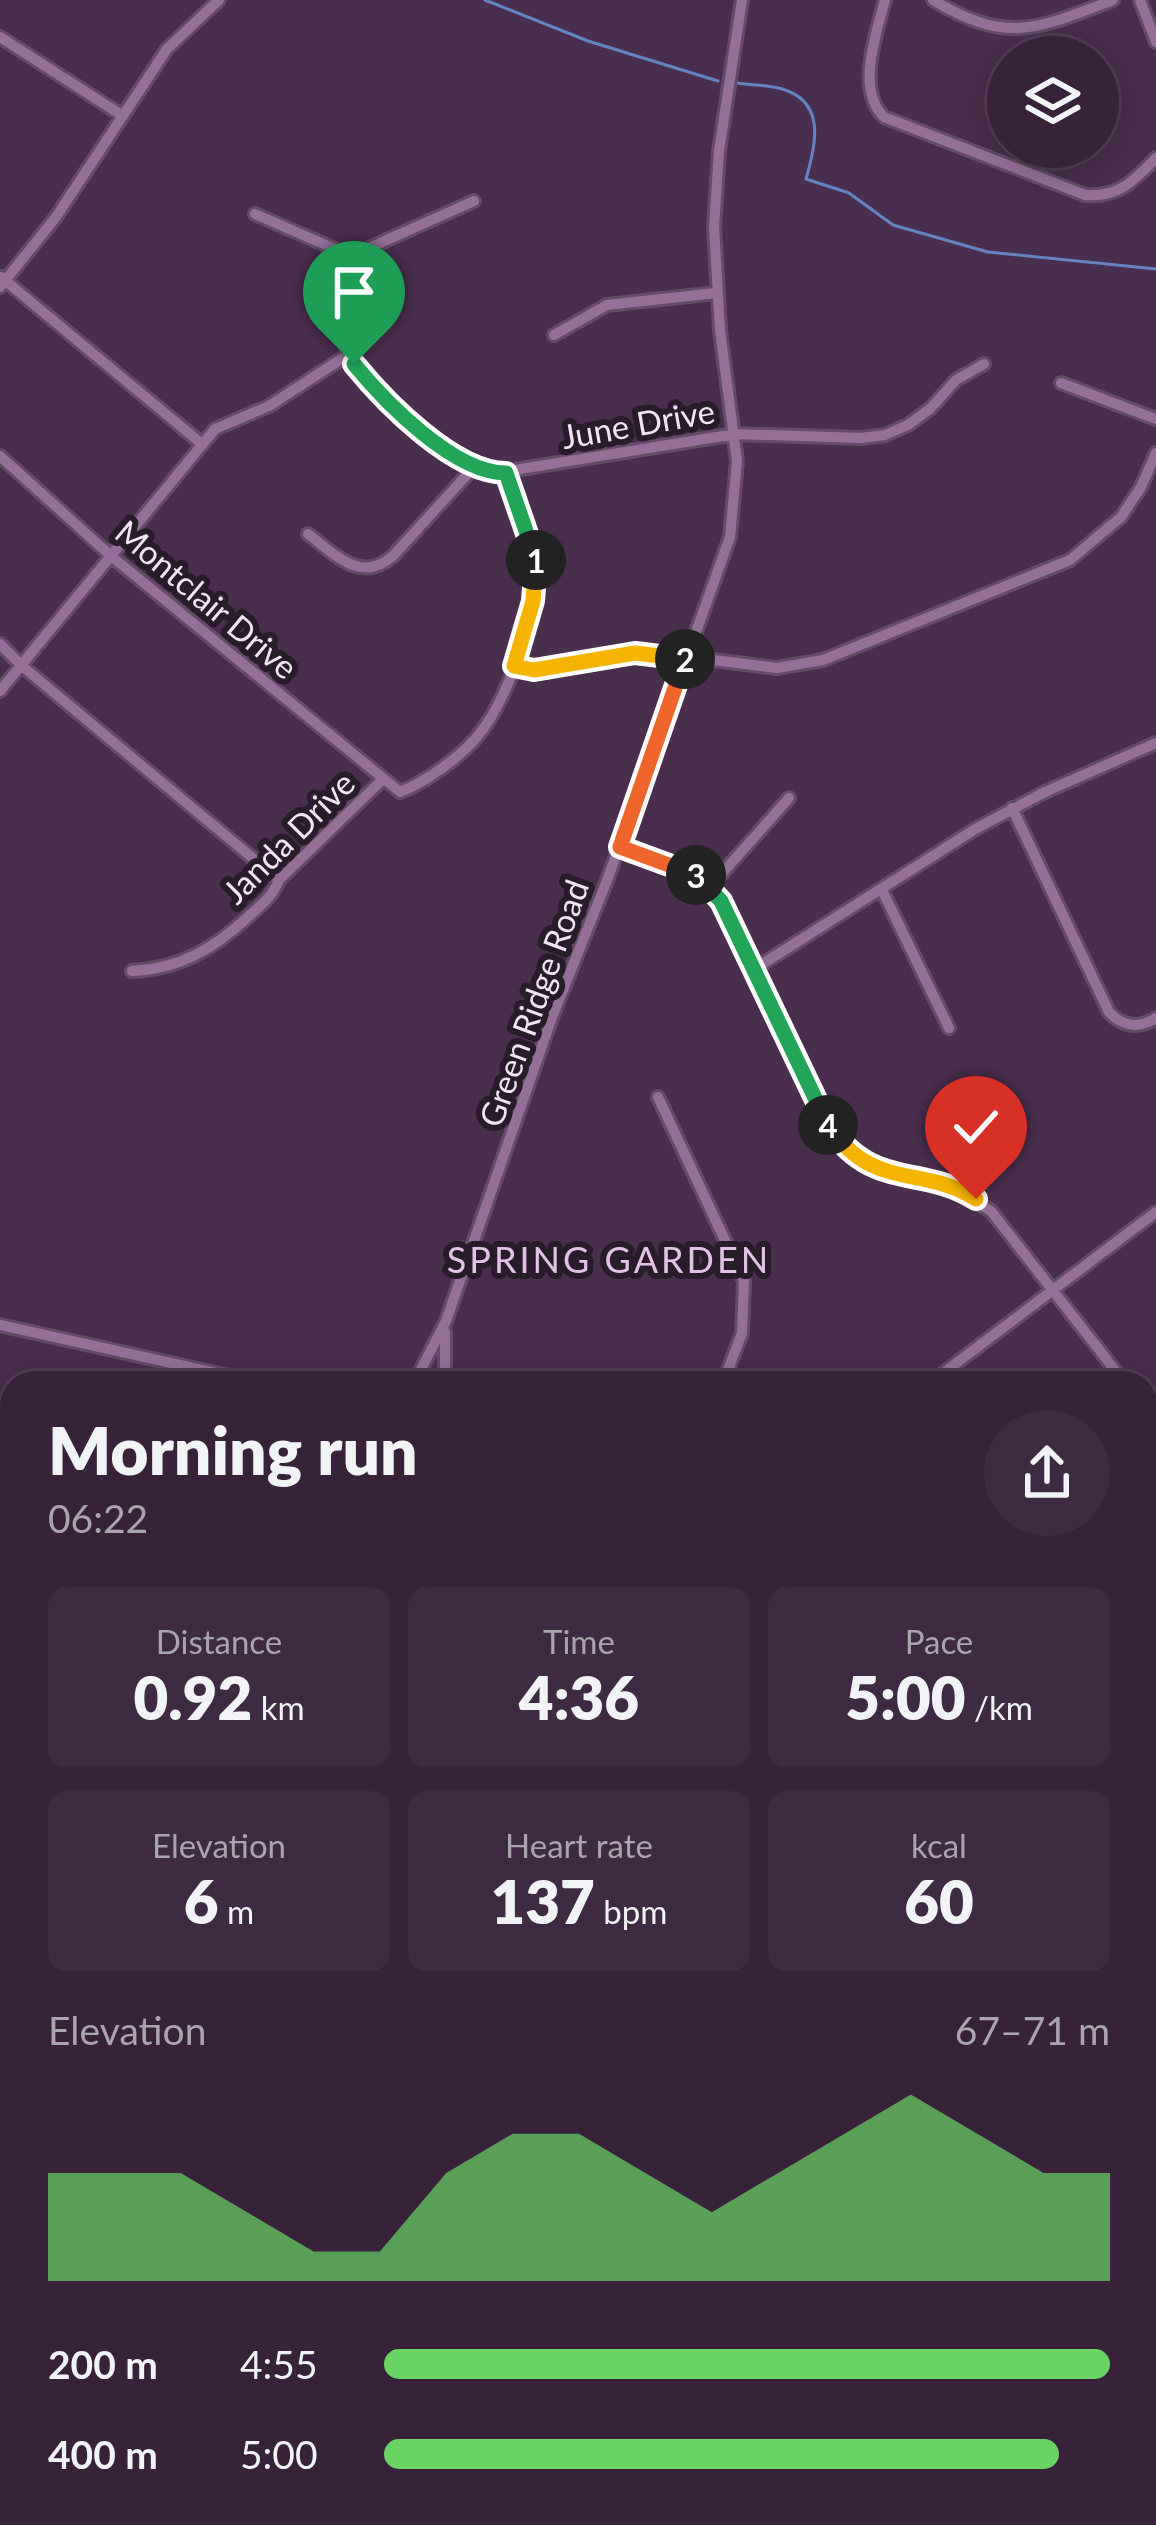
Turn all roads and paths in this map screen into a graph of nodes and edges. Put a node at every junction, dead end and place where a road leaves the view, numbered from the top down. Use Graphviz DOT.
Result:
graph roads {
  1 [pos="219,0"];
  2 [pos="742,0"];
  3 [pos="884,0"];
  4 [pos="933,0"];
  5 [pos="1113,0"];
  6 [pos="1140,0"];
  7 [pos="200,5"];
  8 [pos="0,37"];
  9 [pos="1156,42"];
  10 [pos="123,116"];
  11 [pos="1156,158"];
  12 [pos="474,201"];
  13 [pos="255,214"];
  14 [pos="351,256"];
  15 [pos="2,281"];
  16 [pos="716,293"];
  17 [pos="554,335"];
  18 [pos="349,354"];
  19 [pos="984,364"];
  20 [pos="1061,383"];
  21 [pos="1156,419"];
  22 [pos="736,434"];
  23 [pos="202,444"];
  24 [pos="1156,453"];
  25 [pos="0,456"];
  26 [pos="474,467"];
  27 [pos="506,473"];
  28 [pos="308,534"];
  29 [pos="111,556"];
  30 [pos="0,644"];
  31 [pos="688,659"];
  32 [pos="22,666"];
  33 [pos="514,666"];
  34 [pos="0,691"];
  35 [pos="1156,743"];
  36 [pos="382,780"];
  37 [pos="789,798"];
  38 [pos="1012,808"];
  39 [pos="620,847"];
  40 [pos="279,880"];
  41 [pos="710,887"];
  42 [pos="882,890"];
  43 [pos="753,970"];
  44 [pos="132,971"];
  45 [pos="1156,1018"];
  46 [pos="950,1028"];
  47 [pos="658,1097"];
  48 [pos="1156,1212"];
  49 [pos="1054,1290"];
  50 [pos="446,1321"];
  51 [pos="0,1324"];
  52 [pos="204,1371"];
  53 [pos="419,1371"];
  54 [pos="445,1371"];
  55 [pos="728,1371"];
  56 [pos="946,1371"];
  57 [pos="1116,1371"];
  1 -- 7 [label="street"];
  2 -- 16 [label="street, Green Ridge Road"];
  3 -- 11 [label="street"];
  4 -- 5 [label="street"];
  6 -- 9 [label="street"];
  7 -- 10 [label="street"];
  8 -- 10 [label="street"];
  10 -- 15 [label="street"];
  12 -- 14 [label="street"];
  13 -- 14 [label="street"];
  14 -- 18 [label="street"];
  15 -- 23 [label="street"];
  16 -- 17 [label="street"];
  16 -- 22 [label="street, Green Ridge Road"];
  18 -- 23 [label="street"];
  18 -- 26 [label="street, June Drive"];
  19 -- 22 [label="street, June Drive"];
  20 -- 21 [label="street"];
  22 -- 27 [label="street, June Drive"];
  22 -- 31 [label="street, Green Ridge Road"];
  23 -- 29 [label="street"];
  24 -- 31 [label="street"];
  25 -- 29 [label="street, Montclair Drive"];
  26 -- 27 [label="street, June Drive"];
  26 -- 28 [label="street"];
  27 -- 33 [label="street, Janda Drive"];
  29 -- 32 [label="street"];
  29 -- 36 [label="street, Montclair Drive"];
  30 -- 32 [label="street"];
  31 -- 33 [label="street"];
  31 -- 39 [label="street, Green Ridge Road"];
  32 -- 34 [label="street"];
  32 -- 40 [label="street"];
  33 -- 36 [label="street, Janda Drive"];
  35 -- 38 [label="street"];
  36 -- 40 [label="street, Janda Drive"];
  37 -- 41 [label="street"];
  38 -- 42 [label="street"];
  38 -- 45 [label="street"];
  39 -- 41 [label="street"];
  39 -- 50 [label="street, Green Ridge Road"];
  40 -- 44 [label="street, Janda Drive"];
  41 -- 43 [label="street"];
  42 -- 43 [label="street"];
  42 -- 46 [label="street"];
  43 -- 49 [label="street"];
  47 -- 55 [label="street"];
  48 -- 49 [label="street"];
  49 -- 56 [label="street"];
  49 -- 57 [label="street"];
  50 -- 53 [label="street, Green Ridge Road"];
  50 -- 54 [label="street"];
  51 -- 52 [label="street"];
}
